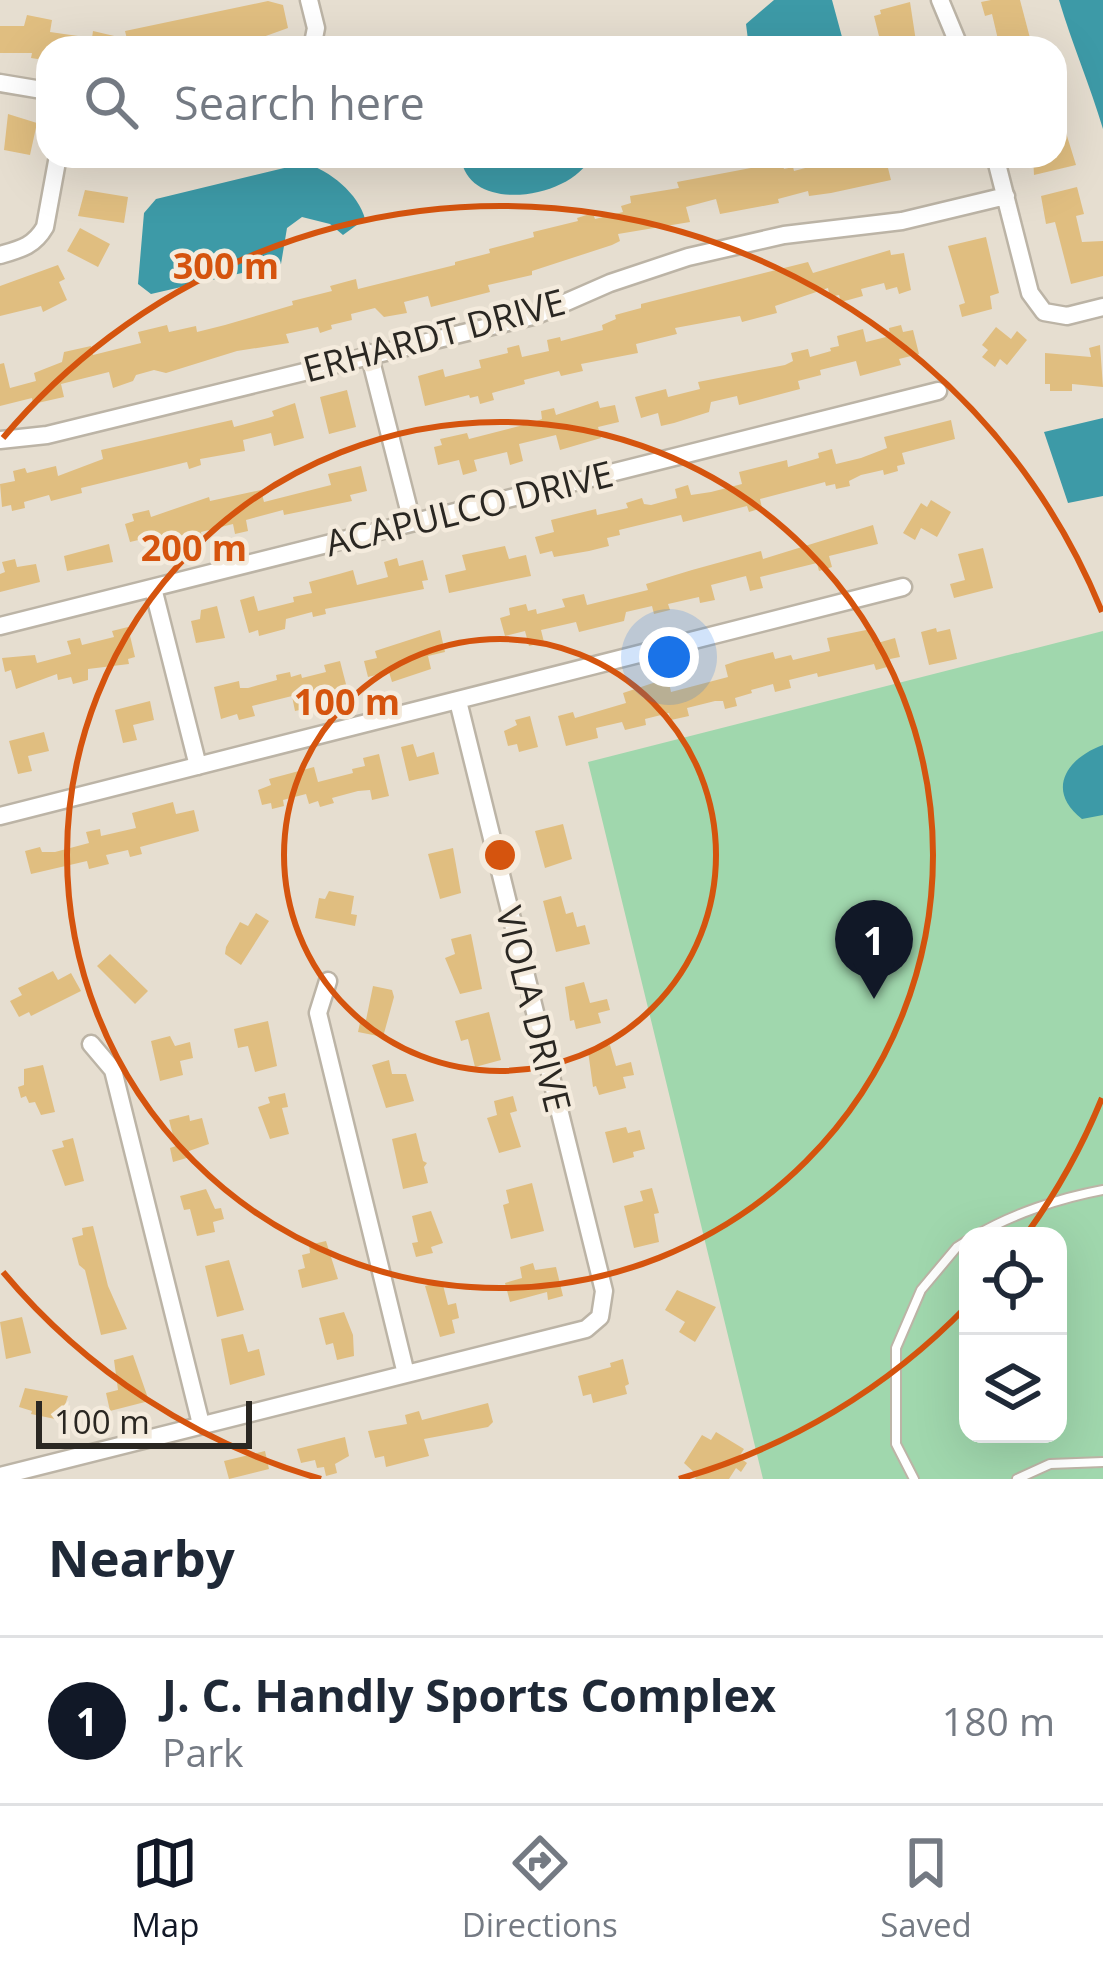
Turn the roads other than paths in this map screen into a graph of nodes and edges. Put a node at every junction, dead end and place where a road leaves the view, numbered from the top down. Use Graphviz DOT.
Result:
graph roads {
  1 [pos="309,0"];
  2 [pos="940,0"];
  3 [pos="314,36"];
  4 [pos="955,36"];
  5 [pos="0,83"];
  6 [pos="36,90"];
  7 [pos="55,168"];
  8 [pos="998,168"];
  9 [pos="1006,196"];
  10 [pos="0,255"];
  11 [pos="1103,307"];
  12 [pos="369,353"];
  13 [pos="938,391"];
  14 [pos="0,440"];
  15 [pos="412,522"];
  16 [pos="903,587"];
  17 [pos="153,588"];
  18 [pos="0,626"];
  19 [pos="458,701"];
  20 [pos="198,766"];
  21 [pos="0,816"];
  22 [pos="328,981"];
  23 [pos="91,1044"];
  24 [pos="1103,1190"];
  25 [pos="996,1227"];
  26 [pos="959,1246"];
  27 [pos="406,1373"];
  28 [pos="201,1424"];
  29 [pos="1103,1462"];
  30 [pos="0,1476"];
  31 [pos="914,1479"];
  32 [pos="1017,1479"];
  1 -- 3 [label="street"];
  2 -- 4 [label="street"];
  5 -- 6 [label="street"];
  7 -- 10 [label="street"];
  8 -- 9 [label="street"];
  9 -- 11 [label="street"];
  9 -- 12 [label="street, ERHARDT DRIVE"];
  12 -- 14 [label="street, ERHARDT DRIVE"];
  12 -- 15 [label="street"];
  13 -- 15 [label="street, ACAPULCO DRIVE"];
  15 -- 17 [label="street, ACAPULCO DRIVE"];
  16 -- 19 [label="street"];
  17 -- 18 [label="street, ACAPULCO DRIVE"];
  17 -- 20 [label="street"];
  19 -- 20 [label="street"];
  19 -- 27 [label="street, VIOLA DRIVE"];
  20 -- 21 [label="street"];
  22 -- 27 [label="street"];
  23 -- 28 [label="street"];
  24 -- 25 [label="lane"];
  26 -- 31 [label="lane"];
  27 -- 28 [label="street"];
  28 -- 30 [label="street"];
  29 -- 32 [label="lane"];
}
